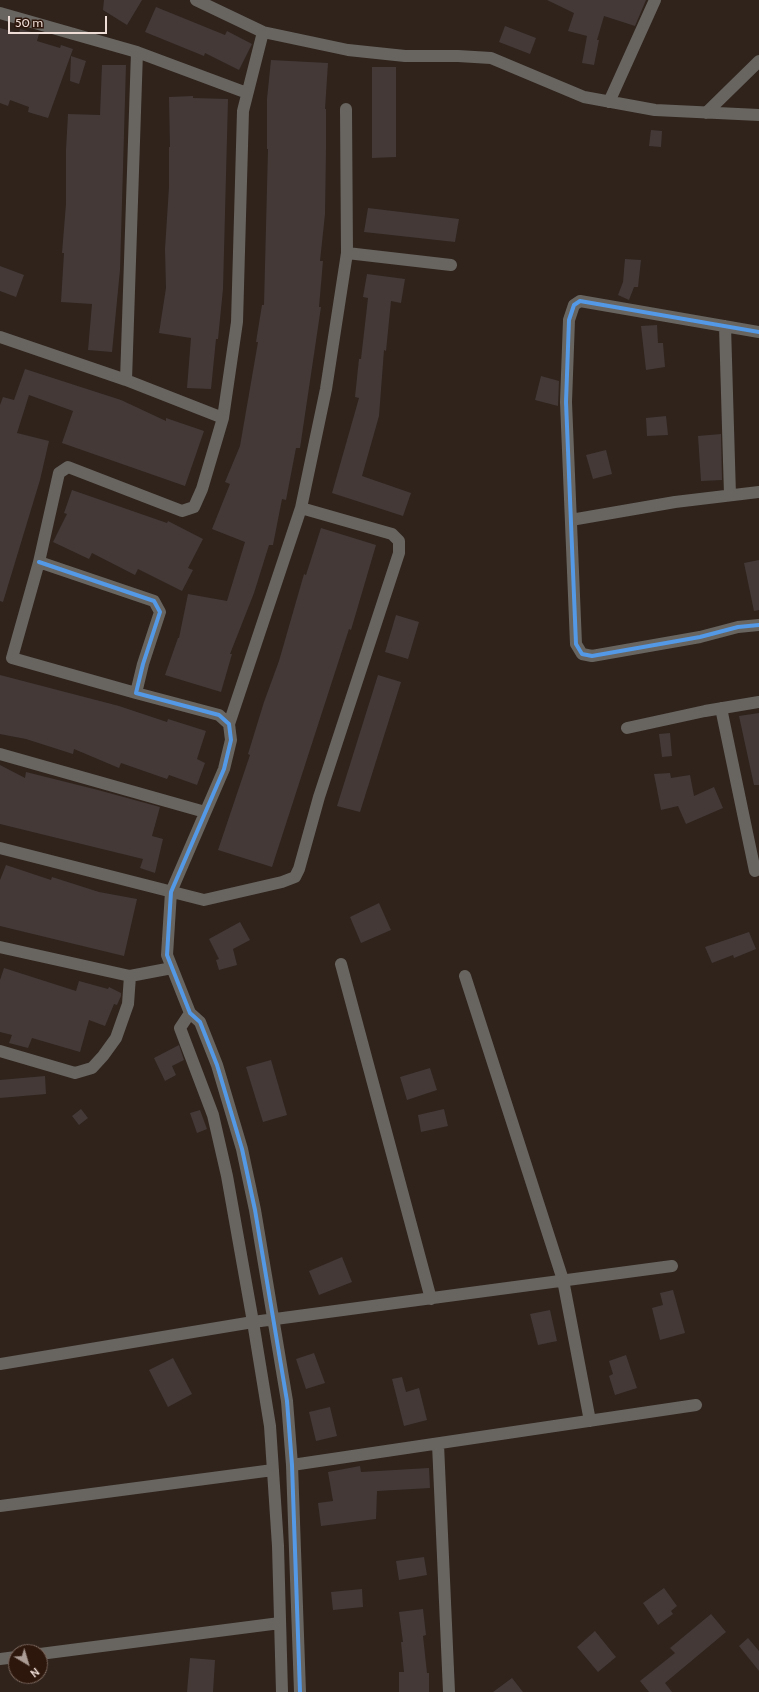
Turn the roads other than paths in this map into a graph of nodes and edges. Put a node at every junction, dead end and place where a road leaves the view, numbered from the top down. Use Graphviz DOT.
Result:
graph roads {
  1 [pos="196,0"];
  2 [pos="655,0"];
  3 [pos="0,13"];
  4 [pos="263,32"];
  5 [pos="136,52"];
  6 [pos="759,61"];
  7 [pos="247,93"];
  8 [pos="609,102"];
  9 [pos="346,109"];
  10 [pos="706,113"];
  11 [pos="759,115"];
  12 [pos="347,253"];
  13 [pos="451,265"];
  14 [pos="725,326"];
  15 [pos="759,332"];
  16 [pos="0,337"];
  17 [pos="126,380"];
  18 [pos="223,418"];
  19 [pos="759,492"];
  20 [pos="730,495"];
  21 [pos="301,508"];
  22 [pos="571,520"];
  23 [pos="39,562"];
  24 [pos="759,625"];
  25 [pos="136,693"];
  26 [pos="759,702"];
  27 [pos="721,708"];
  28 [pos="229,724"];
  29 [pos="627,728"];
  30 [pos="0,754"];
  31 [pos="205,812"];
  32 [pos="0,848"];
  33 [pos="755,871"];
  34 [pos="171,892"];
  35 [pos="0,947"];
  36 [pos="341,964"];
  37 [pos="172,968"];
  38 [pos="130,976"];
  39 [pos="465,976"];
  40 [pos="190,1013"];
  41 [pos="0,1051"];
  42 [pos="247,1174"];
  43 [pos="227,1176"];
  44 [pos="672,1266"];
  45 [pos="563,1280"];
  46 [pos="431,1299"];
  47 [pos="273,1320"];
  48 [pos="253,1322"];
  49 [pos="0,1364"];
  50 [pos="696,1406"];
  51 [pos="590,1421"];
  52 [pos="438,1444"];
  53 [pos="292,1465"];
  54 [pos="273,1470"];
  55 [pos="0,1506"];
  56 [pos="278,1546"];
  57 [pos="295,1546"];
  58 [pos="280,1623"];
  59 [pos="48,1653"];
  60 [pos="282,1692"];
  61 [pos="300,1692"];
  62 [pos="449,1692"];
  1 -- 4 [label="street"];
  2 -- 8 [label="street"];
  3 -- 5 [label="street"];
  4 -- 7 [label="street"];
  4 -- 8 [label="street"];
  5 -- 7 [label="street"];
  5 -- 17 [label="street"];
  6 -- 10 [label="street"];
  7 -- 18 [label="street"];
  8 -- 10 [label="street"];
  9 -- 12 [label="street"];
  10 -- 11 [label="street"];
  12 -- 13 [label="street"];
  12 -- 21 [label="street"];
  14 -- 15 [label="street"];
  14 -- 20 [label="street"];
  14 -- 22 [label="street"];
  16 -- 17 [label="street"];
  17 -- 18 [label="street"];
  18 -- 23 [label="street"];
  19 -- 20 [label="street"];
  20 -- 22 [label="street"];
  21 -- 28 [label="street"];
  21 -- 34 [label="street"];
  22 -- 24 [label="street"];
  23 -- 25 [label="street"];
  23 -- 25 [label="street"];
  25 -- 28 [label="street"];
  26 -- 27 [label="street"];
  27 -- 29 [label="street"];
  27 -- 33 [label="street"];
  28 -- 31 [label="street"];
  30 -- 31 [label="street"];
  31 -- 34 [label="street"];
  32 -- 34 [label="street"];
  34 -- 37 [label="street"];
  35 -- 38 [label="street"];
  36 -- 46 [label="street"];
  37 -- 38 [label="street"];
  37 -- 40 [label="street"];
  38 -- 41 [label="street"];
  39 -- 45 [label="street"];
  40 -- 42 [label="street"];
  40 -- 43 [label="street"];
  42 -- 43 [label="street"];
  42 -- 47 [label="street"];
  43 -- 48 [label="street"];
  44 -- 45 [label="street"];
  45 -- 46 [label="street"];
  45 -- 51 [label="street"];
  46 -- 47 [label="street"];
  47 -- 48 [label="street"];
  47 -- 53 [label="street"];
  48 -- 49 [label="street"];
  48 -- 54 [label="street"];
  50 -- 51 [label="street"];
  51 -- 52 [label="street"];
  52 -- 53 [label="street"];
  52 -- 62 [label="street"];
  53 -- 57 [label="street"];
  54 -- 55 [label="street"];
  54 -- 56 [label="street"];
  56 -- 57 [label="street"];
  56 -- 58 [label="street"];
  57 -- 61 [label="street"];
  58 -- 59 [label="street"];
  58 -- 60 [label="street"];
}
